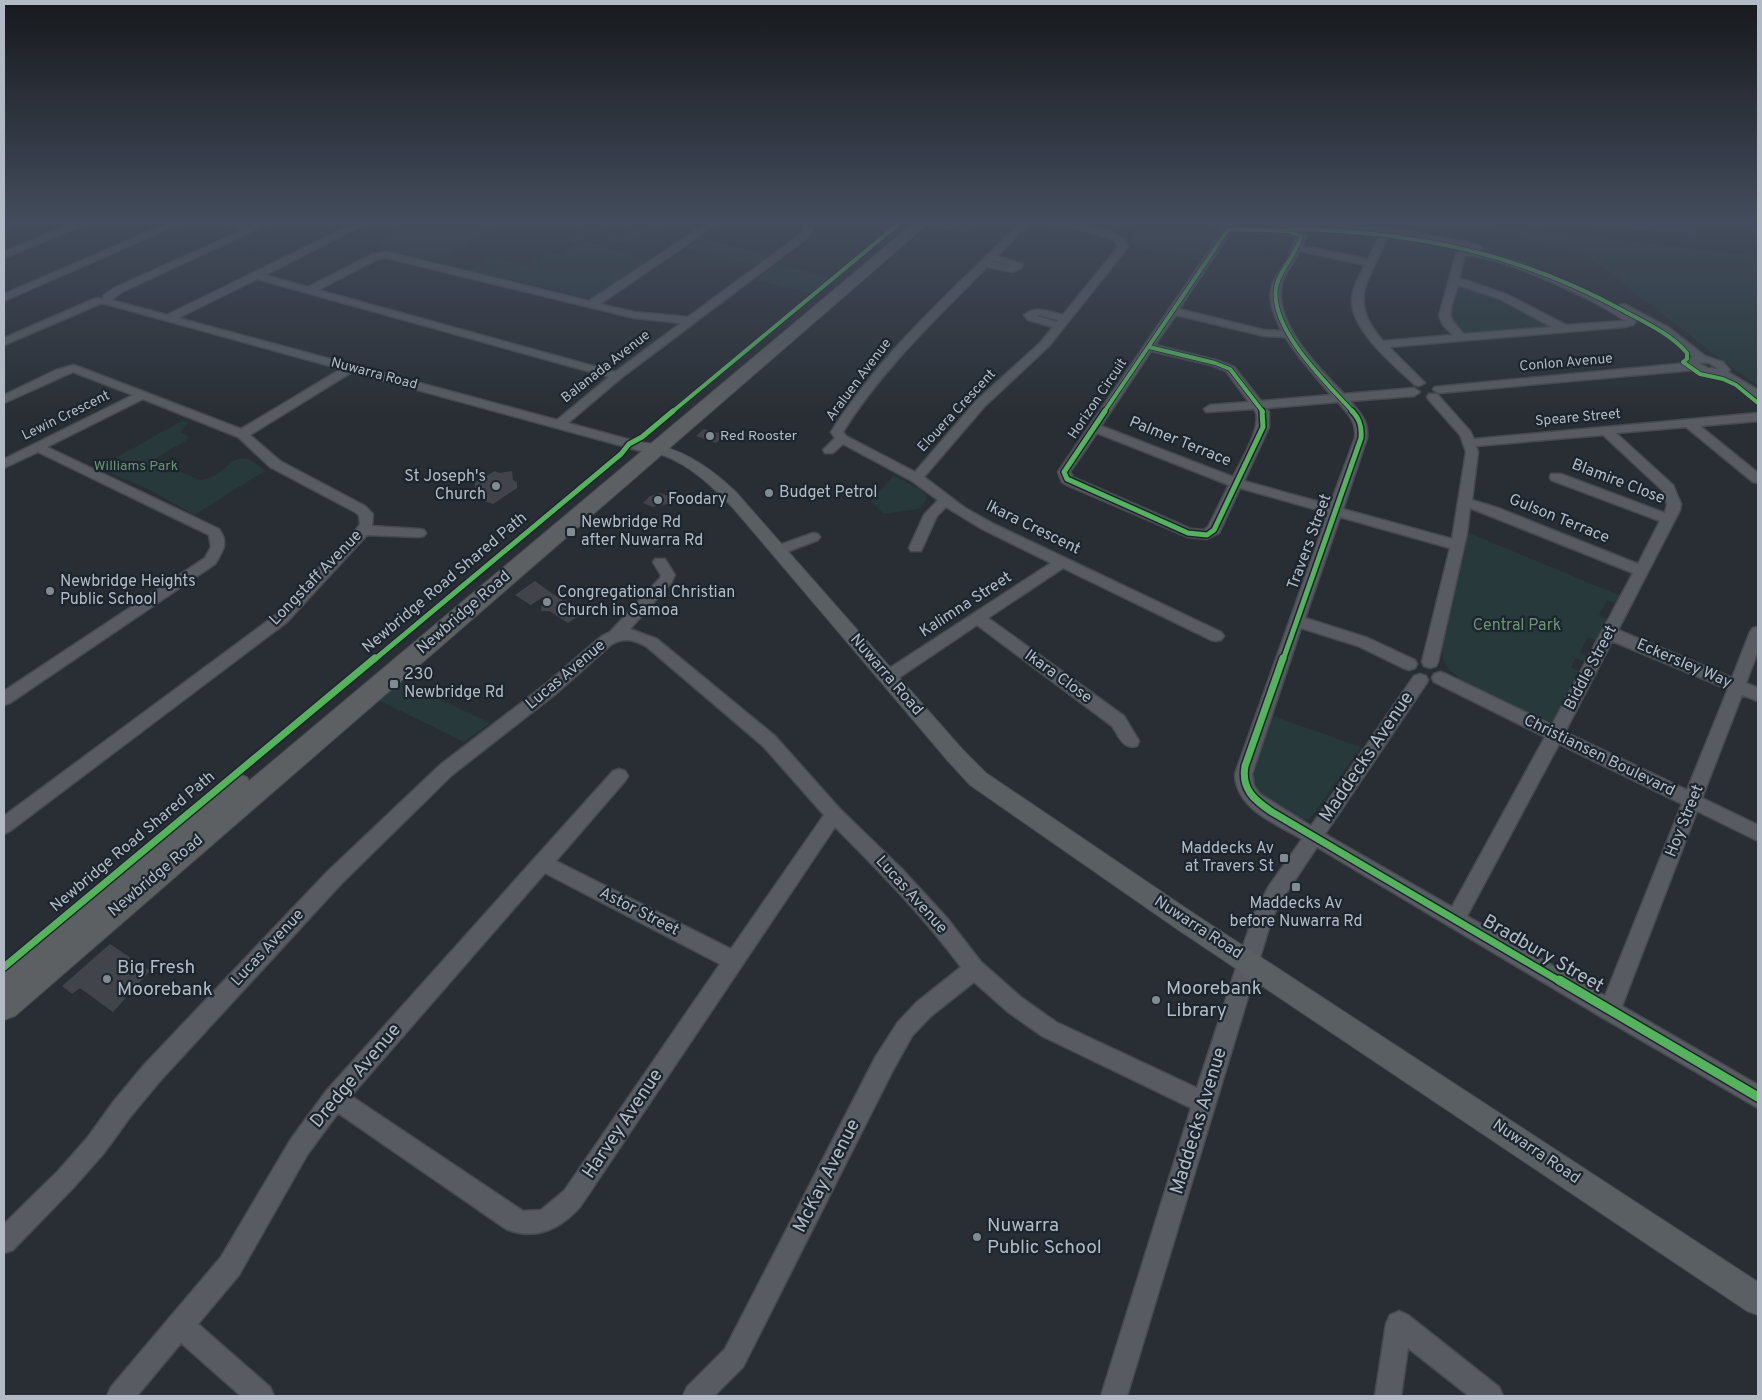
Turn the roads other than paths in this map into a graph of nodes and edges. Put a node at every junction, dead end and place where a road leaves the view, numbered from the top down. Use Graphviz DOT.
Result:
graph roads {
  1 [pos="31,286"];
  2 [pos="126,286"];
  3 [pos="235,286"];
  4 [pos="296,286"];
  5 [pos="317,286"];
  6 [pos="518,286"];
  7 [pos="619,286"];
  8 [pos="736,286"];
  9 [pos="834,286"];
  10 [pos="845,286"];
  11 [pos="961,286"];
  12 [pos="1092,286"];
  13 [pos="1190,286"];
  14 [pos="1277,286"];
  15 [pos="1361,286"];
  16 [pos="1452,286"];
  17 [pos="1474,286"];
  18 [pos="1567,286"];
  19 [pos="1583,286"];
  20 [pos="310,290"];
  21 [pos="4,298"];
  22 [pos="104,300"];
  23 [pos="592,304"];
  24 [pos="1173,311"];
  25 [pos="1633,315"];
  26 [pos="168,319"];
  27 [pos="690,321"];
  28 [pos="1565,329"];
  29 [pos="1288,334"];
  30 [pos="1462,338"];
  31 [pos="4,342"];
  32 [pos="1382,344"];
  33 [pos="1149,347"];
  34 [pos="1699,362"];
  35 [pos="351,368"];
  36 [pos="1720,372"];
  37 [pos="616,376"];
  38 [pos="1416,387"];
  39 [pos="1436,393"];
  40 [pos="142,394"];
  41 [pos="1758,395"];
  42 [pos="1340,398"];
  43 [pos="4,399"];
  44 [pos="1258,405"];
  45 [pos="1210,409"];
  46 [pos="570,414"];
  47 [pos="1758,417"];
  48 [pos="1690,423"];
  49 [pos="559,425"];
  50 [pos="1094,428"];
  51 [pos="1606,431"];
  52 [pos="242,434"];
  53 [pos="842,438"];
  54 [pos="1470,443"];
  55 [pos="37,447"];
  56 [pos="649,449"];
  57 [pos="829,450"];
  58 [pos="4,464"];
  59 [pos="1556,477"];
  60 [pos="917,478"];
  61 [pos="1758,479"];
  62 [pos="1236,483"];
  63 [pos="947,500"];
  64 [pos="1464,502"];
  65 [pos="1335,512"];
  66 [pos="1668,519"];
  67 [pos="363,530"];
  68 [pos="419,533"];
  69 [pos="813,537"];
  70 [pos="1456,545"];
  71 [pos="916,548"];
  72 [pos="779,550"];
  73 [pos="660,562"];
  74 [pos="1062,562"];
  75 [pos="1640,570"];
  76 [pos="978,618"];
  77 [pos="1296,621"];
  78 [pos="1758,632"];
  79 [pos="1610,633"];
  80 [pos="616,635"];
  81 [pos="1216,636"];
  82 [pos="1430,662"];
  83 [pos="1410,664"];
  84 [pos="888,677"];
  85 [pos="1440,678"];
  86 [pos="1420,680"];
  87 [pos="1738,686"];
  88 [pos="1758,695"];
  89 [pos="4,699"];
  90 [pos="1555,734"];
  91 [pos="1131,741"];
  92 [pos="619,776"];
  93 [pos="1692,801"];
  94 [pos="834,814"];
  95 [pos="4,826"];
  96 [pos="1758,833"];
  97 [pos="1313,836"];
  98 [pos="543,863"];
  99 [pos="1455,920"];
  100 [pos="734,961"];
  101 [pos="1248,961"];
  102 [pos="974,969"];
  103 [pos="4,981"];
  104 [pos="4,1006"];
  105 [pos="1610,1011"];
  106 [pos="335,1098"];
  107 [pos="1758,1098"];
  108 [pos="1204,1104"];
  109 [pos="4,1241"];
  110 [pos="1758,1300"];
  111 [pos="181,1326"];
  112 [pos="120,1396"];
  113 [pos="261,1396"];
  114 [pos="696,1396"];
  115 [pos="1115,1396"];
  116 [pos="1388,1396"];
  117 [pos="1490,1396"];
  1 -- 21 [label="street"];
  2 -- 22 [label="street"];
  3 -- 26 [label="street"];
  4 -- 20 [label="street"];
  5 -- 20 [label="street"];
  6 -- 23 [label="street"];
  7 -- 23 [label="street"];
  8 -- 27 [label="street, Balanada Avenue"];
  9 -- 56 [label="highway, Newbridge Road"];
  10 -- 56 [label="highway, Newbridge Road"];
  11 -- 53 [label="street, Araluen Avenue"];
  12 -- 60 [label="street, Elouera Crescent"];
  13 -- 24 [label="street, Horizon Circuit"];
  14 -- 29 [label="street, Travers Street"];
  15 -- 32 [label="street"];
  16 -- 30 [label="street"];
  17 -- 28 [label="street"];
  18 -- 25 [label="street"];
  19 -- 25 [label="street"];
  20 -- 37 [label="street"];
  22 -- 26 [label="street, Nuwarra Road"];
  22 -- 31 [label="street"];
  23 -- 27 [label="street"];
  24 -- 29 [label="street"];
  24 -- 33 [label="street, Horizon Circuit"];
  25 -- 28 [label="street"];
  25 -- 34 [label="street"];
  26 -- 35 [label="street, Nuwarra Road"];
  27 -- 37 [label="street, Balanada Avenue"];
  28 -- 30 [label="street"];
  29 -- 42 [label="street, Travers Street"];
  30 -- 32 [label="street"];
  32 -- 38 [label="street"];
  33 -- 44 [label="street"];
  33 -- 50 [label="street, Horizon Circuit"];
  34 -- 36 [label="street, Conlon Avenue"];
  34 -- 39 [label="street, Conlon Avenue"];
  35 -- 49 [label="street, Nuwarra Road"];
  35 -- 52 [label="street"];
  36 -- 41 [label="street"];
  37 -- 46 [label="street, Balanada Avenue"];
  38 -- 39 [label="street"];
  38 -- 42 [label="street"];
  39 -- 54 [label="street"];
  40 -- 43 [label="street, Longstaff Avenue"];
  40 -- 52 [label="street, Longstaff Avenue"];
  40 -- 55 [label="street, Lewin Crescent"];
  42 -- 44 [label="street"];
  42 -- 65 [label="street, Travers Street"];
  44 -- 45 [label="street"];
  44 -- 62 [label="street"];
  46 -- 49 [label="street, Balanada Avenue"];
  47 -- 48 [label="street"];
  48 -- 51 [label="street, Speare Street"];
  48 -- 61 [label="street"];
  49 -- 56 [label="street, Nuwarra Road"];
  50 -- 62 [label="street, Palmer Terrace"];
  50 -- 62 [label="street, Horizon Circuit"];
  51 -- 54 [label="street, Speare Street"];
  51 -- 66 [label="street, Biddle Street"];
  52 -- 67 [label="street, Longstaff Avenue"];
  53 -- 57 [label="street, Araluen Avenue"];
  53 -- 60 [label="street, Ikara Crescent"];
  54 -- 64 [label="street"];
  55 -- 58 [label="street, Lewin Crescent"];
  55 -- 89 [label="street"];
  56 -- 72 [label="main road, Nuwarra Road"];
  56 -- 103 [label="highway, Newbridge Road"];
  56 -- 104 [label="highway, Newbridge Road"];
  59 -- 66 [label="street, Blamire Close"];
  60 -- 63 [label="street, Ikara Crescent"];
  62 -- 65 [label="street, Palmer Terrace"];
  63 -- 71 [label="street"];
  63 -- 74 [label="street, Ikara Crescent"];
  64 -- 70 [label="street"];
  64 -- 75 [label="street, Gulson Terrace"];
  65 -- 70 [label="street, Palmer Terrace"];
  65 -- 77 [label="street, Travers Street"];
  66 -- 75 [label="street, Biddle Street"];
  67 -- 68 [label="street"];
  67 -- 95 [label="street, Longstaff Avenue"];
  69 -- 72 [label="street"];
  70 -- 82 [label="street"];
  72 -- 84 [label="main road, Nuwarra Road"];
  73 -- 80 [label="street"];
  74 -- 76 [label="street, Kalimna Street"];
  74 -- 81 [label="street, Ikara Crescent"];
  75 -- 79 [label="street, Biddle Street"];
  76 -- 84 [label="street, Kalimna Street"];
  76 -- 91 [label="street, Ikara Close"];
  77 -- 83 [label="street"];
  77 -- 97 [label="street, Travers Street"];
  78 -- 87 [label="street, Hoy Street"];
  79 -- 87 [label="street, Eckersley Way"];
  79 -- 90 [label="street, Biddle Street"];
  80 -- 94 [label="street, Lucas Avenue"];
  80 -- 109 [label="street, Lucas Avenue"];
  82 -- 83 [label="street"];
  82 -- 85 [label="street"];
  83 -- 86 [label="street"];
  84 -- 101 [label="main road, Nuwarra Road"];
  85 -- 86 [label="street"];
  85 -- 90 [label="street, Christiansen Boulevard"];
  86 -- 97 [label="street, Maddecks Avenue"];
  87 -- 88 [label="street, Eckersley Way"];
  87 -- 93 [label="street, Hoy Street"];
  90 -- 93 [label="street, Christiansen Boulevard"];
  90 -- 99 [label="street, Biddle Street"];
  92 -- 98 [label="street, Dredge Avenue"];
  93 -- 96 [label="street, Christiansen Boulevard"];
  93 -- 105 [label="street, Hoy Street"];
  94 -- 100 [label="street, Harvey Avenue"];
  94 -- 102 [label="street, Lucas Avenue"];
  97 -- 99 [label="street, Bradbury Street"];
  97 -- 101 [label="street, Maddecks Avenue"];
  98 -- 100 [label="street, Astor Street"];
  98 -- 106 [label="street, Dredge Avenue"];
  99 -- 105 [label="street, Bradbury Street"];
  100 -- 106 [label="street, Harvey Avenue"];
  101 -- 108 [label="street, Maddecks Avenue"];
  101 -- 110 [label="main road, Nuwarra Road"];
  102 -- 108 [label="street, Lucas Avenue"];
  102 -- 114 [label="street, McKay Avenue"];
  105 -- 107 [label="street, Bradbury Street"];
  106 -- 111 [label="street, Dredge Avenue"];
  108 -- 115 [label="street, Maddecks Avenue"];
  111 -- 112 [label="street, Dredge Avenue"];
  111 -- 113 [label="street"];
  116 -- 117 [label="street"];
}
